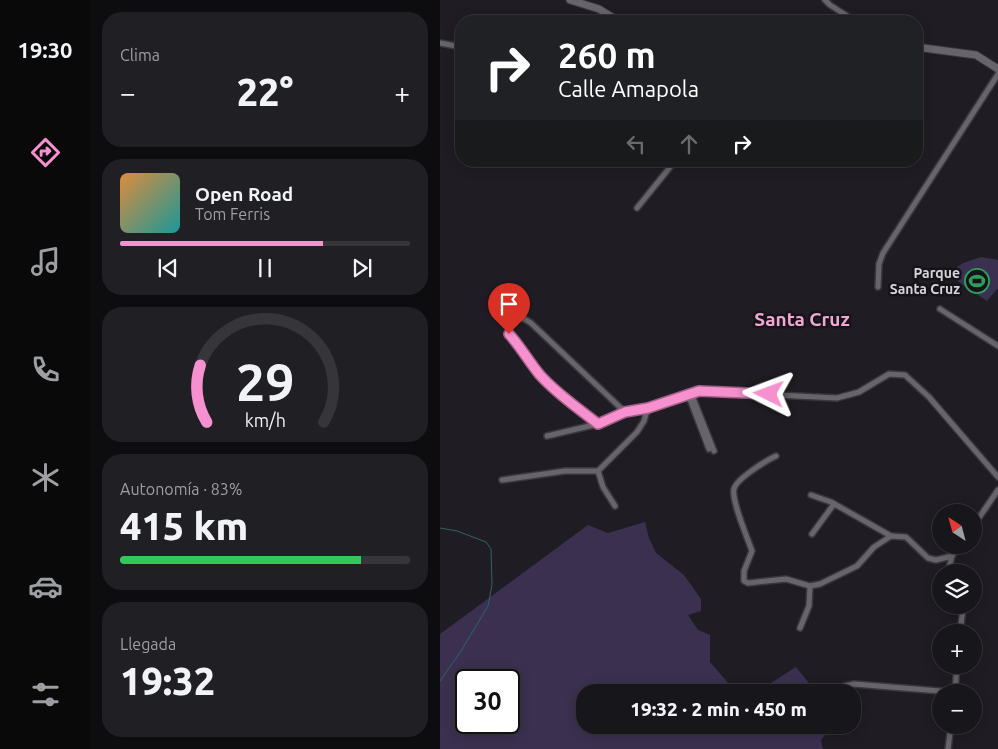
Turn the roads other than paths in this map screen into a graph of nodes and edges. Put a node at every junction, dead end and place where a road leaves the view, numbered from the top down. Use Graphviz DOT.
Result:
graph roads {
  1 [pos="570,0"];
  2 [pos="826,0"];
  3 [pos="608,15"];
  4 [pos="846,15"];
  5 [pos="440,43"];
  6 [pos="455,45"];
  7 [pos="923,48"];
  8 [pos="998,70"];
  9 [pos="998,74"];
  10 [pos="670,167"];
  11 [pos="637,208"];
  12 [pos="878,288"];
  13 [pos="940,309"];
  14 [pos="998,346"];
  15 [pos="690,394"];
  16 [pos="648,408"];
  17 [pos="625,412"];
  18 [pos="598,424"];
  19 [pos="547,436"];
  20 [pos="712,450"];
  21 [pos="776,456"];
  22 [pos="598,471"];
  23 [pos="998,477"];
  24 [pos="502,480"];
  25 [pos="998,490"];
  26 [pos="811,496"];
  27 [pos="834,504"];
  28 [pos="615,506"];
  29 [pos="982,513"];
  30 [pos="812,534"];
  31 [pos="891,536"];
  32 [pos="952,556"];
  33 [pos="950,564"];
  34 [pos="810,586"];
  35 [pos="800,628"];
  36 [pos="861,685"];
  37 [pos="932,690"];
  38 [pos="950,734"];
  39 [pos="948,749"];
  1 -- 3 [label="street"];
  2 -- 4 [label="street"];
  5 -- 6 [label="street"];
  7 -- 8 [label="street"];
  9 -- 12 [label="street"];
  10 -- 11 [label="street"];
  13 -- 14 [label="street"];
  15 -- 16 [label="street"];
  15 -- 20 [label="street"];
  15 -- 23 [label="street"];
  16 -- 17 [label="street"];
  16 -- 22 [label="street"];
  17 -- 18 [label="street"];
  17 -- 18 [label="street"];
  18 -- 19 [label="street"];
  21 -- 34 [label="street"];
  22 -- 24 [label="street"];
  22 -- 28 [label="street"];
  25 -- 29 [label="street"];
  26 -- 27 [label="street"];
  27 -- 30 [label="street"];
  27 -- 31 [label="street"];
  31 -- 32 [label="street"];
  31 -- 34 [label="street"];
  32 -- 33 [label="street"];
  34 -- 35 [label="street"];
  36 -- 37 [label="street"];
  38 -- 39 [label="street"];
}
